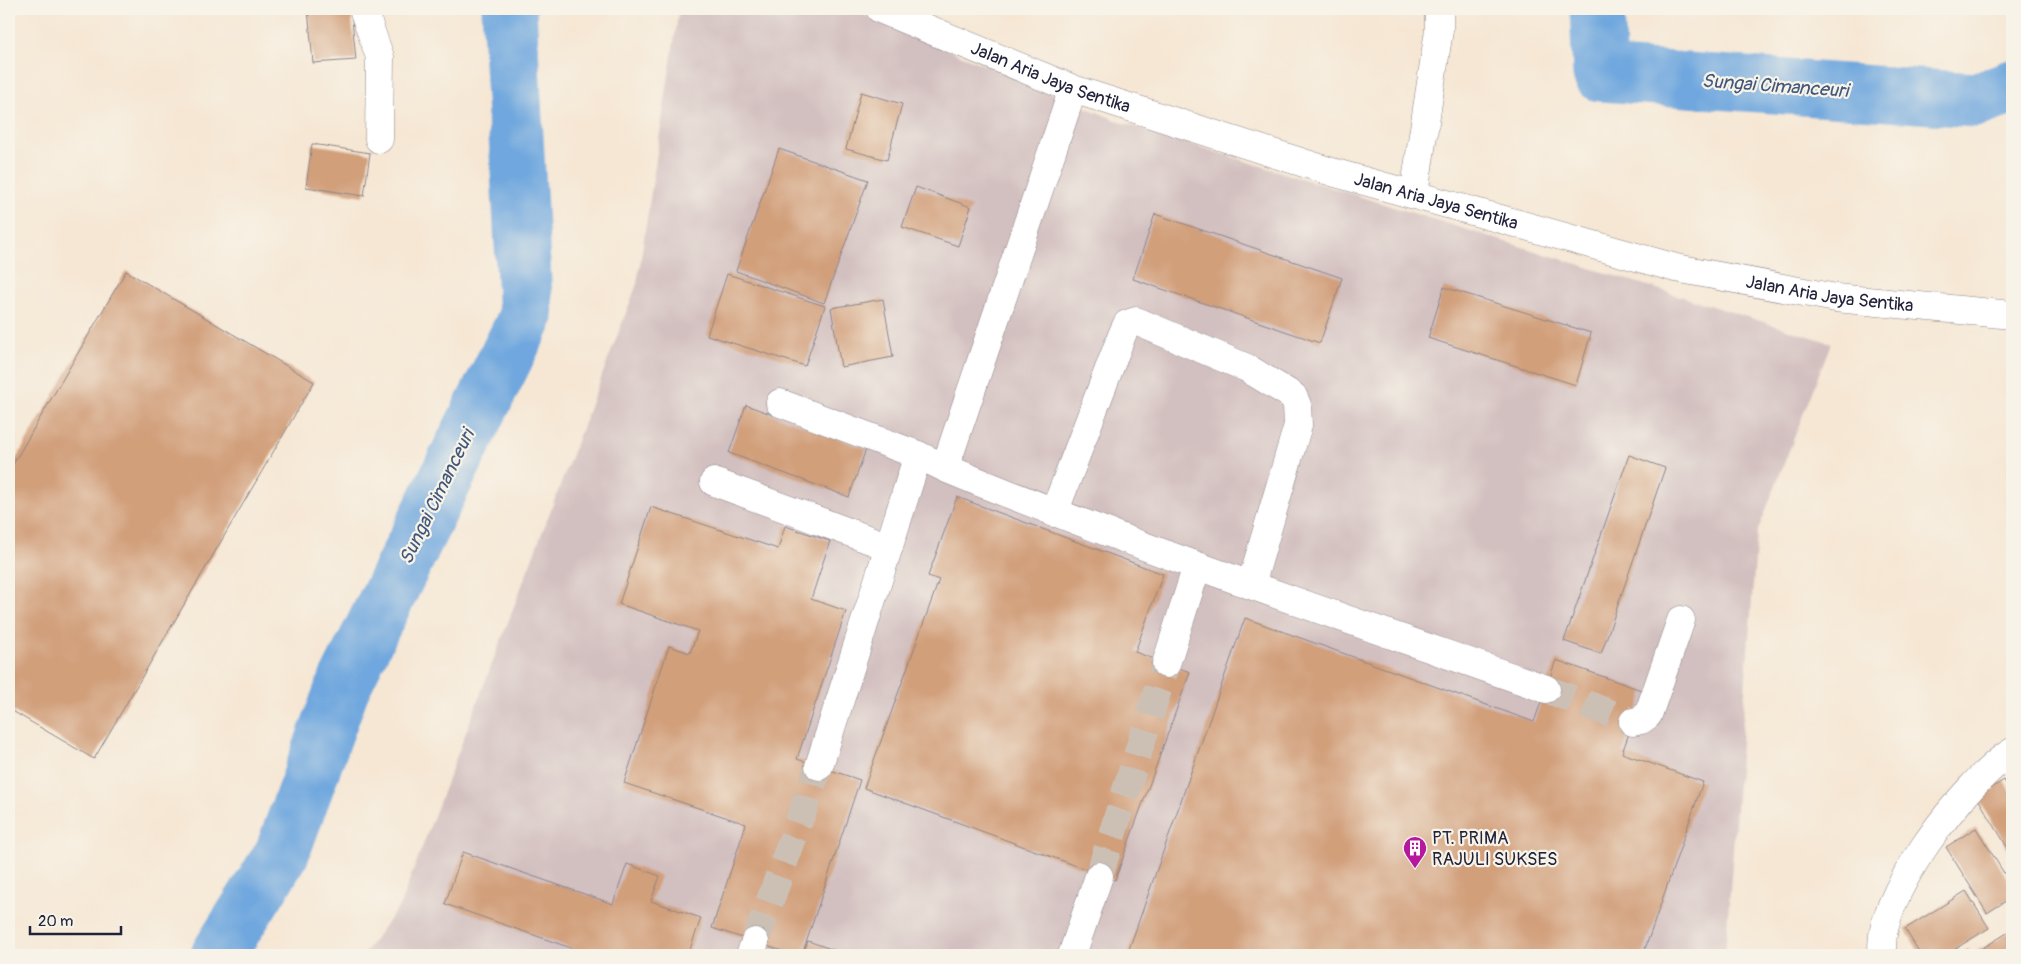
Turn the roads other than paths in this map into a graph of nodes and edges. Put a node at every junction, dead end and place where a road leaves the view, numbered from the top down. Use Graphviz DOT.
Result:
graph roads {
  1 [pos="363,9"];
  2 [pos="880,9"];
  3 [pos="1439,9"];
  4 [pos="1073,89"];
  5 [pos="379,139"];
  6 [pos="1414,194"];
  7 [pos="2012,315"];
  8 [pos="780,403"];
  9 [pos="918,456"];
  10 [pos="945,468"];
  11 [pos="714,482"];
  12 [pos="1054,513"];
  13 [pos="889,547"];
  14 [pos="1197,566"];
  15 [pos="1251,585"];
  16 [pos="1681,620"];
  17 [pos="1166,664"];
  18 [pos="1546,689"];
  19 [pos="1633,722"];
  20 [pos="2012,752"];
  21 [pos="818,766"];
  22 [pos="1099,876"];
  23 [pos="1072,955"];
  24 [pos="1883,955"];
  1 -- 5 [label="street"];
  2 -- 4 [label="street, Jalan Aria Jaya Sentika"];
  3 -- 6 [label="street"];
  4 -- 6 [label="street, Jalan Aria Jaya Sentika"];
  4 -- 10 [label="street"];
  6 -- 7 [label="street, Jalan Aria Jaya Sentika"];
  8 -- 9 [label="street"];
  9 -- 10 [label="street"];
  9 -- 13 [label="street"];
  10 -- 12 [label="street"];
  11 -- 13 [label="street"];
  12 -- 14 [label="street"];
  12 -- 15 [label="street"];
  13 -- 21 [label="street"];
  14 -- 15 [label="street"];
  14 -- 17 [label="street"];
  15 -- 18 [label="street"];
  16 -- 19 [label="street"];
  20 -- 24 [label="street"];
  22 -- 23 [label="street"];
}
